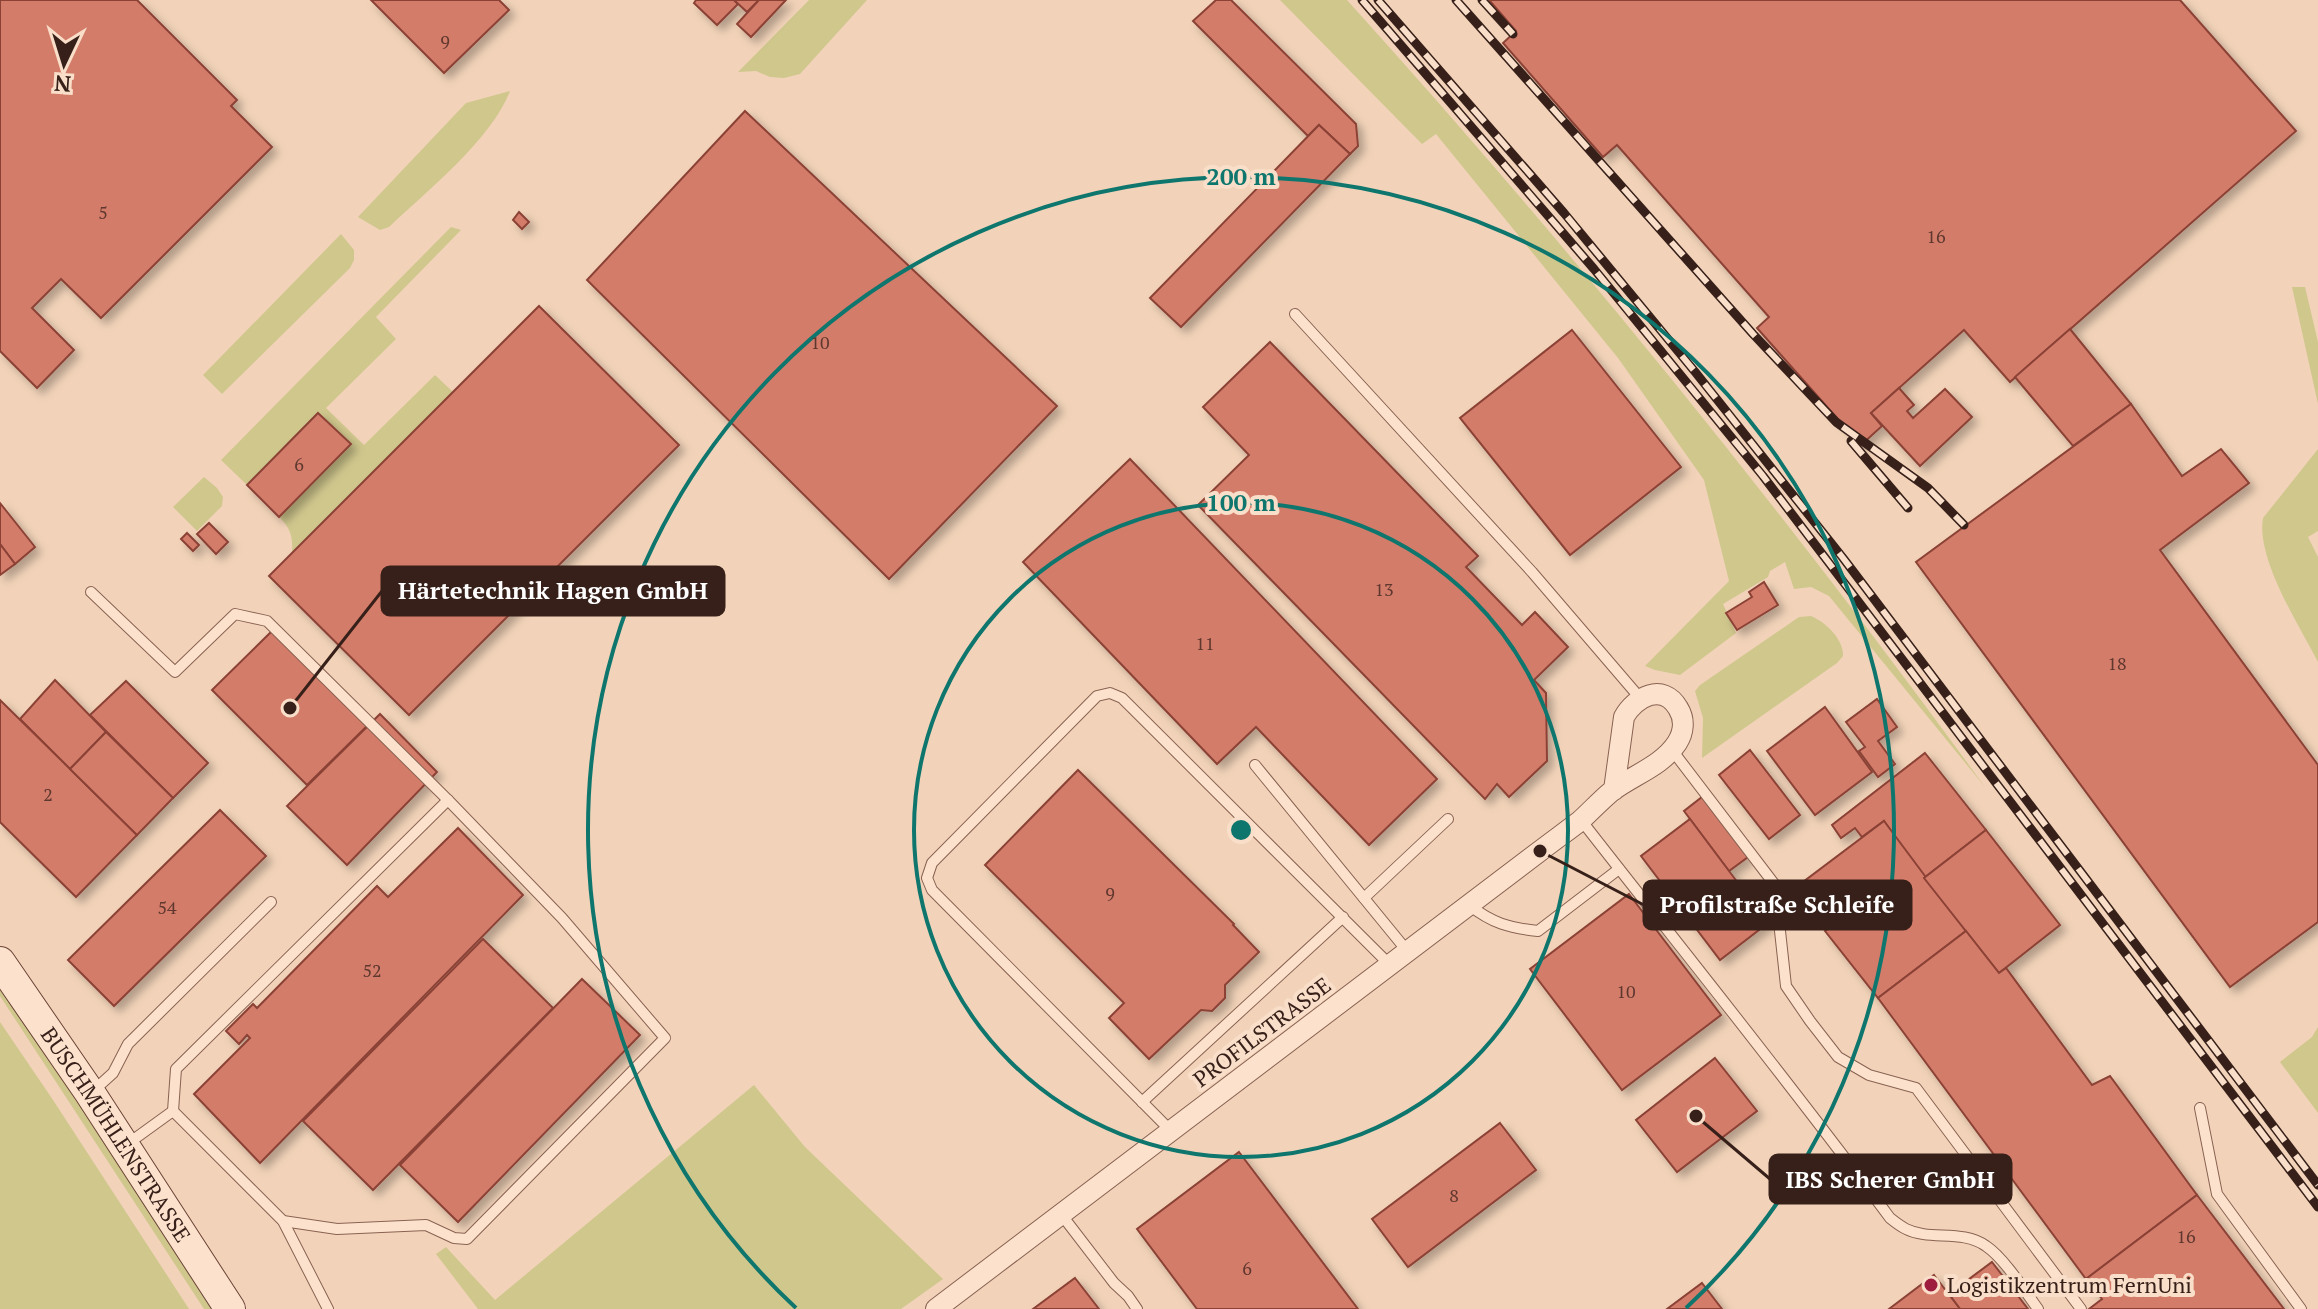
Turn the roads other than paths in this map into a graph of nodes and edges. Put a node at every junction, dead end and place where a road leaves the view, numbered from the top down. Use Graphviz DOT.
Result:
graph roads {
  1 [pos="1295,314"];
  2 [pos="91,592"];
  3 [pos="1640,698"];
  4 [pos="1672,750"];
  5 [pos="1255,765"];
  6 [pos="1614,790"];
  7 [pos="448,800"];
  8 [pos="1448,819"];
  9 [pos="1581,820"];
  10 [pos="1619,869"];
  11 [pos="1364,898"];
  12 [pos="271,902"];
  13 [pos="1469,905"];
  14 [pos="1343,917"];
  15 [pos="1408,952"];
  16 [pos="0,962"];
  17 [pos="1390,965"];
  18 [pos="90,1093"];
  19 [pos="1142,1102"];
  20 [pos="2200,1108"];
  21 [pos="173,1111"];
  22 [pos="1171,1131"];
  23 [pos="124,1146"];
  24 [pos="1061,1214"];
  25 [pos="283,1221"];
  26 [pos="230,1309"];
  27 [pos="328,1309"];
  28 [pos="936,1309"];
  29 [pos="1137,1309"];
  30 [pos="2038,1309"];
  31 [pos="2081,1309"];
  32 [pos="2301,1309"];
  1 -- 3 [label="lane"];
  2 -- 7 [label="lane"];
  3 -- 4 [label="street"];
  3 -- 6 [label="street"];
  4 -- 6 [label="street, PROFILSTRASSE"];
  4 -- 31 [label="lane"];
  5 -- 11 [label="lane"];
  6 -- 9 [label="street, PROFILSTRASSE"];
  7 -- 21 [label="lane"];
  7 -- 25 [label="lane"];
  8 -- 11 [label="lane"];
  9 -- 10 [label="lane"];
  9 -- 13 [label="street, PROFILSTRASSE"];
  10 -- 13 [label="lane"];
  10 -- 30 [label="lane"];
  11 -- 15 [label="lane"];
  12 -- 18 [label="lane"];
  13 -- 15 [label="street, PROFILSTRASSE"];
  14 -- 17 [label="lane"];
  14 -- 19 [label="lane"];
  14 -- 19 [label="lane"];
  15 -- 17 [label="street, PROFILSTRASSE"];
  16 -- 18 [label="street, BUSCHMÜHLENSTRASSE"];
  17 -- 22 [label="street, PROFILSTRASSE"];
  18 -- 23 [label="street, BUSCHMÜHLENSTRASSE"];
  19 -- 22 [label="lane"];
  20 -- 32 [label="lane"];
  21 -- 23 [label="lane"];
  21 -- 25 [label="lane"];
  22 -- 24 [label="street, PROFILSTRASSE"];
  23 -- 26 [label="street, BUSCHMÜHLENSTRASSE"];
  24 -- 28 [label="street, PROFILSTRASSE"];
  24 -- 29 [label="lane"];
  25 -- 27 [label="lane"];
}
